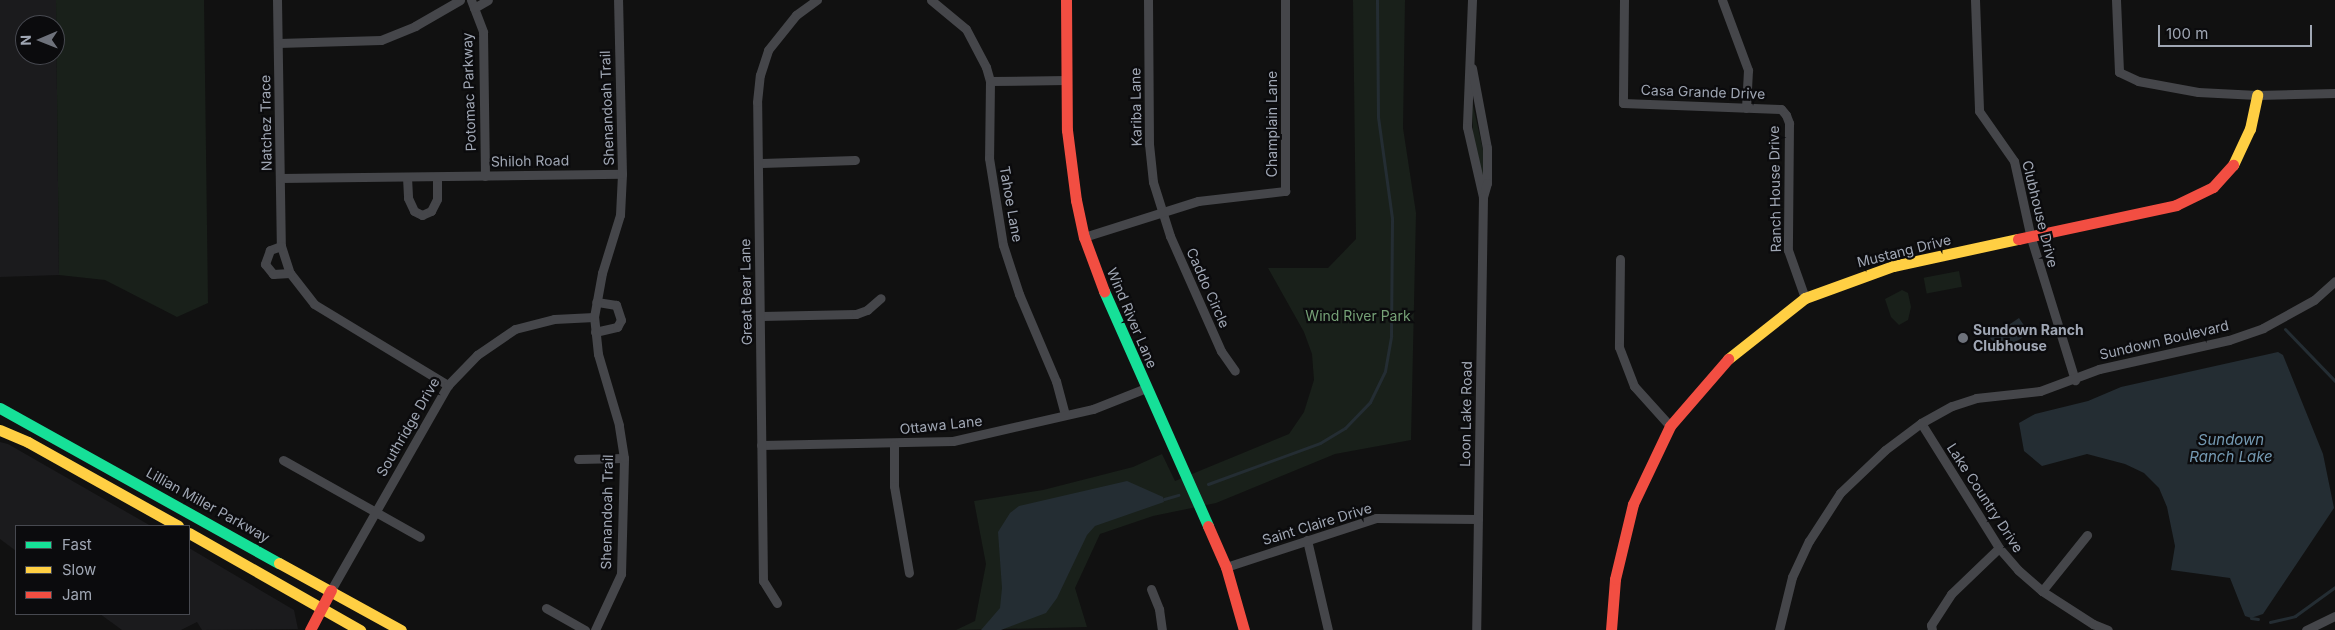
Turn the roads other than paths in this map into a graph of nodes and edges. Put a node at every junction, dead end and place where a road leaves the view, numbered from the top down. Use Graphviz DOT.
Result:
graph roads {
  1 [pos="278,0"];
  2 [pos="460,0"];
  3 [pos="488,0"];
  4 [pos="618,0"];
  5 [pos="817,0"];
  6 [pos="1066,0"];
  7 [pos="1148,0"];
  8 [pos="1285,0"];
  9 [pos="1472,0"];
  10 [pos="1624,0"];
  11 [pos="1722,0"];
  12 [pos="1975,0"];
  13 [pos="2116,0"];
  14 [pos="936,1"];
  15 [pos="473,4"];
  16 [pos="278,43"];
  17 [pos="1472,68"];
  18 [pos="1067,80"];
  19 [pos="990,81"];
  20 [pos="2335,93"];
  21 [pos="2257,96"];
  22 [pos="1746,108"];
  23 [pos="1781,109"];
  24 [pos="855,160"];
  25 [pos="758,163"];
  26 [pos="622,174"];
  27 [pos="485,176"];
  28 [pos="407,177"];
  29 [pos="437,177"];
  30 [pos="280,178"];
  31 [pos="1483,198"];
  32 [pos="1162,212"];
  33 [pos="1084,237"];
  34 [pos="2031,238"];
  35 [pos="281,246"];
  36 [pos="1620,260"];
  37 [pos="290,273"];
  38 [pos="2335,281"];
  39 [pos="880,298"];
  40 [pos="1805,298"];
  41 [pos="596,302"];
  42 [pos="760,316"];
  43 [pos="594,317"];
  44 [pos="595,332"];
  45 [pos="1236,371"];
  46 [pos="2074,380"];
  47 [pos="448,385"];
  48 [pos="1146,388"];
  49 [pos="0,408"];
  50 [pos="1065,415"];
  51 [pos="1921,423"];
  52 [pos="1670,426"];
  53 [pos="0,430"];
  54 [pos="761,445"];
  55 [pos="894,445"];
  56 [pos="624,458"];
  57 [pos="578,459"];
  58 [pos="283,460"];
  59 [pos="127,477"];
  60 [pos="117,492"];
  61 [pos="377,512"];
  62 [pos="1478,519"];
  63 [pos="176,525"];
  64 [pos="190,533"];
  65 [pos="2087,535"];
  66 [pos="420,537"];
  67 [pos="1306,540"];
  68 [pos="1999,548"];
  69 [pos="1226,567"];
  70 [pos="909,573"];
  71 [pos="1151,589"];
  72 [pos="331,590"];
  73 [pos="2042,591"];
  74 [pos="777,602"];
  75 [pos="320,608"];
  76 [pos="546,608"];
  77 [pos="2335,616"];
  78 [pos="310,630"];
  79 [pos="360,630"];
  80 [pos="401,630"];
  81 [pos="585,630"];
  82 [pos="595,630"];
  83 [pos="1162,630"];
  84 [pos="1244,630"];
  85 [pos="1328,630"];
  86 [pos="1476,630"];
  87 [pos="1611,630"];
  88 [pos="1779,630"];
  89 [pos="1932,630"];
  90 [pos="2108,630"];
  91 [pos="2306,630"];
  1 -- 16 [label="street, Natchez Trace"];
  2 -- 16 [label="street"];
  3 -- 15 [label="street, Potomac Parkway"];
  4 -- 26 [label="street, Shenandoah Trail"];
  5 -- 25 [label="street, Great Bear Lane"];
  6 -- 18 [label="street, Wind River Lane"];
  7 -- 32 [label="street, Kariba Lane"];
  8 -- 32 [label="street, Champlain Lane"];
  9 -- 17 [label="street, Loon Lake Road"];
  10 -- 22 [label="street, Casa Grande Drive"];
  11 -- 22 [label="street"];
  12 -- 34 [label="street, Clubhouse Drive"];
  13 -- 21 [label="street"];
  14 -- 19 [label="street, Tahoe Lane"];
  15 -- 27 [label="street, Potomac Parkway"];
  16 -- 30 [label="street, Natchez Trace"];
  17 -- 31 [label="street, Loon Lake Road"];
  17 -- 31 [label="street, Loon Lake Road"];
  18 -- 19 [label="street"];
  18 -- 33 [label="street, Wind River Lane"];
  19 -- 50 [label="street, Tahoe Lane"];
  20 -- 21 [label="street"];
  21 -- 34 [label="street, Mustang Drive"];
  22 -- 23 [label="street, Casa Grande Drive"];
  23 -- 40 [label="street, Ranch House Drive"];
  24 -- 25 [label="street"];
  25 -- 42 [label="street, Great Bear Lane"];
  26 -- 27 [label="street, Shiloh Road"];
  26 -- 41 [label="street, Shenandoah Trail"];
  27 -- 29 [label="street, Shiloh Road"];
  28 -- 29 [label="street, Shiloh Road"];
  28 -- 29 [label="street"];
  28 -- 30 [label="street, Shiloh Road"];
  30 -- 35 [label="street, Natchez Trace"];
  31 -- 62 [label="street, Loon Lake Road"];
  32 -- 33 [label="street, Champlain Lane"];
  32 -- 45 [label="street, Caddo Circle"];
  33 -- 48 [label="street, Wind River Lane"];
  34 -- 40 [label="street, Mustang Drive"];
  34 -- 46 [label="street, Clubhouse Drive"];
  35 -- 37 [label="street, Natchez Trace"];
  35 -- 37 [label="street"];
  36 -- 52 [label="street"];
  37 -- 47 [label="street, Natchez Trace"];
  38 -- 46 [label="street, Sundown Boulevard"];
  39 -- 42 [label="street"];
  40 -- 52 [label="street, Mustang Drive"];
  41 -- 43 [label="street, Shenandoah Trail"];
  41 -- 44 [label="street"];
  42 -- 54 [label="street, Great Bear Lane"];
  43 -- 44 [label="street, Shenandoah Trail"];
  43 -- 47 [label="street, Southridge Drive"];
  44 -- 56 [label="street, Shenandoah Trail"];
  46 -- 51 [label="street, Sundown Boulevard"];
  47 -- 61 [label="street, Southridge Drive"];
  48 -- 50 [label="street, Ottawa Lane"];
  48 -- 69 [label="street, Wind River Lane"];
  49 -- 59 [label="street, Lillian Miller Parkway"];
  50 -- 55 [label="street, Ottawa Lane"];
  51 -- 68 [label="street, Lake Country Drive"];
  51 -- 88 [label="street, Sundown Boulevard"];
  52 -- 87 [label="street, Mustang Drive"];
  53 -- 60 [label="street"];
  54 -- 55 [label="street, Ottawa Lane"];
  54 -- 74 [label="street, Great Bear Lane"];
  55 -- 70 [label="street"];
  56 -- 57 [label="street"];
  56 -- 82 [label="street, Shenandoah Trail"];
  58 -- 61 [label="street"];
  59 -- 60 [label="street"];
  59 -- 72 [label="street, Lillian Miller Parkway"];
  60 -- 63 [label="street"];
  61 -- 66 [label="street"];
  61 -- 72 [label="street, Southridge Drive"];
  62 -- 67 [label="street, Saint Claire Drive"];
  62 -- 86 [label="street, Loon Lake Road"];
  64 -- 75 [label="street"];
  65 -- 73 [label="street"];
  67 -- 69 [label="street, Saint Claire Drive"];
  67 -- 85 [label="street"];
  68 -- 73 [label="street, Lake Country Drive"];
  68 -- 89 [label="street"];
  69 -- 84 [label="street, Wind River Lane"];
  71 -- 83 [label="street"];
  72 -- 75 [label="street, Southridge Drive"];
  72 -- 80 [label="street, Lillian Miller Parkway"];
  73 -- 90 [label="street, Lake Country Drive"];
  75 -- 78 [label="street, Southridge Drive"];
  75 -- 79 [label="street"];
  76 -- 81 [label="street"];
  77 -- 91 [label="street"];
}
